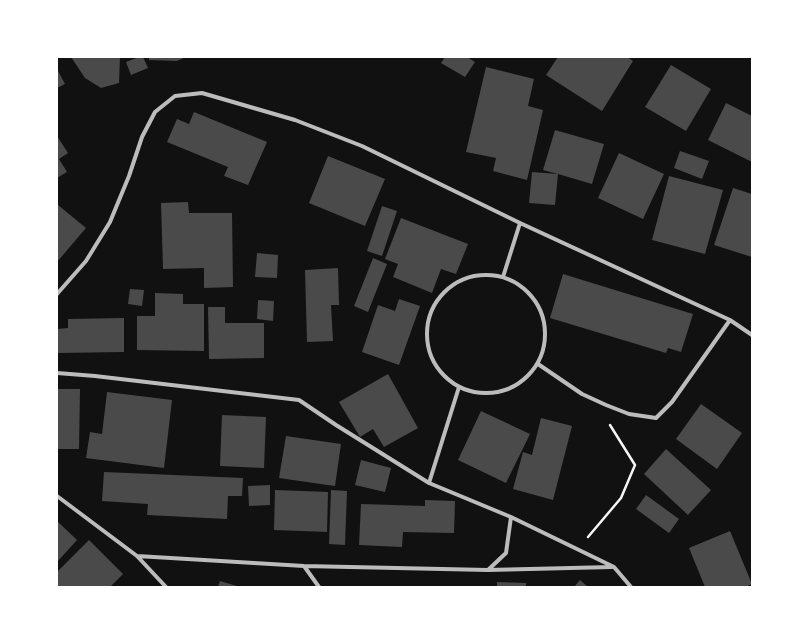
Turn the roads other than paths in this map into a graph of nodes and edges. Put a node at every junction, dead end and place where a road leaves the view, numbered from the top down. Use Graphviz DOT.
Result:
graph roads {
  1 [pos="520,223"];
  2 [pos="503,276"];
  3 [pos="57,294"];
  4 [pos="730,320"];
  5 [pos="752,336"];
  6 [pos="538,364"];
  7 [pos="57,373"];
  8 [pos="459,387"];
  9 [pos="429,483"];
  10 [pos="57,496"];
  11 [pos="511,517"];
  12 [pos="137,556"];
  13 [pos="304,566"];
  14 [pos="614,567"];
  15 [pos="488,570"];
  16 [pos="166,587"];
  17 [pos="319,587"];
  18 [pos="631,587"];
  1 -- 2 [label="street"];
  1 -- 3 [label="street"];
  1 -- 4 [label="street"];
  2 -- 6 [label="street"];
  2 -- 8 [label="street"];
  4 -- 5 [label="street"];
  4 -- 6 [label="street"];
  6 -- 8 [label="street"];
  7 -- 9 [label="street"];
  8 -- 9 [label="street"];
  9 -- 11 [label="street"];
  10 -- 12 [label="street"];
  11 -- 14 [label="street"];
  11 -- 15 [label="street"];
  12 -- 13 [label="street"];
  12 -- 16 [label="street"];
  13 -- 15 [label="street"];
  13 -- 17 [label="street"];
  14 -- 15 [label="street"];
  14 -- 18 [label="street"];
}
